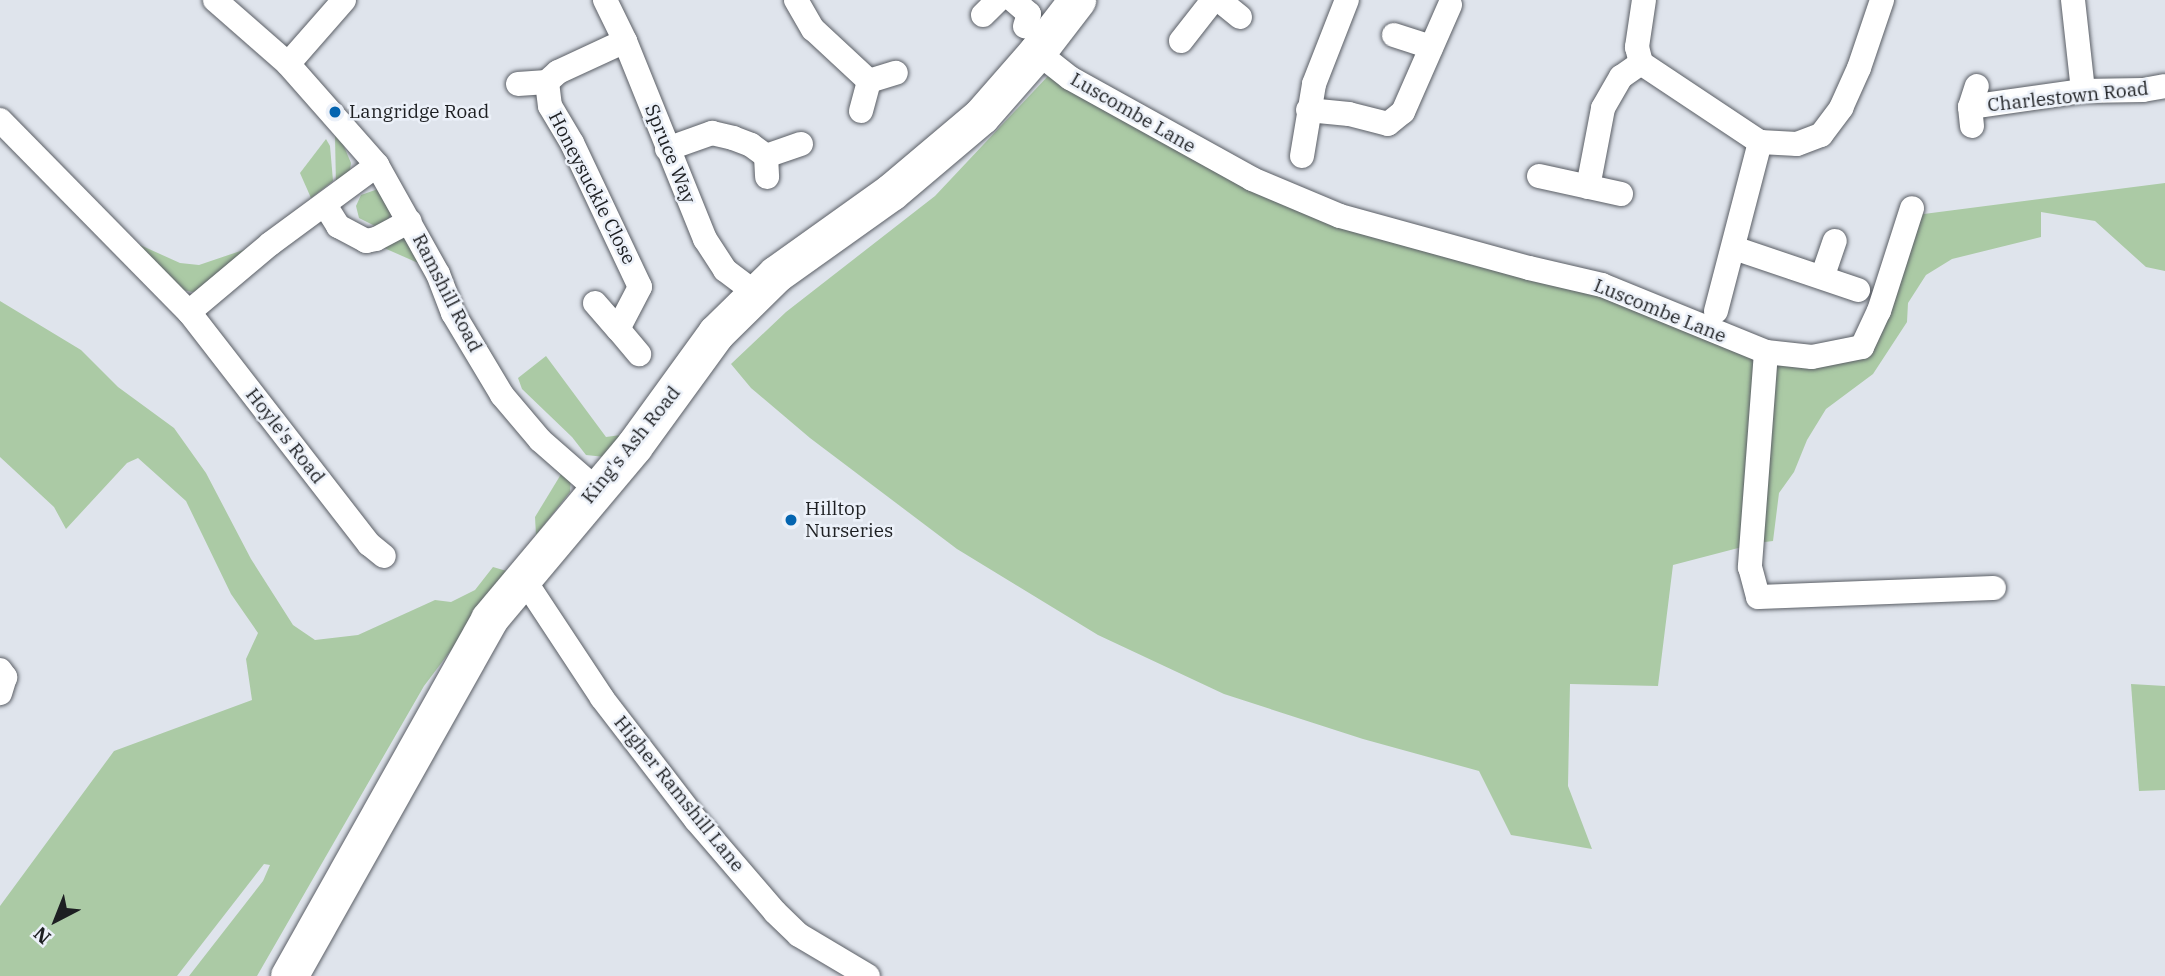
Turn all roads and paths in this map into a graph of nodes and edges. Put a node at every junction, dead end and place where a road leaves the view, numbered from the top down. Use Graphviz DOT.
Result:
graph roads {
  1 [pos="215,0"];
  2 [pos="344,0"];
  3 [pos="605,0"];
  4 [pos="796,0"];
  5 [pos="1013,0"];
  6 [pos="1077,0"];
  7 [pos="1213,0"];
  8 [pos="1219,0"];
  9 [pos="1644,0"];
  10 [pos="1882,0"];
  11 [pos="2073,0"];
  12 [pos="1345,1"];
  13 [pos="1450,5"];
  14 [pos="1240,17"];
  15 [pos="1394,35"];
  16 [pos="1031,39"];
  17 [pos="625,41"];
  18 [pos="1181,41"];
  19 [pos="1431,47"];
  20 [pos="288,64"];
  21 [pos="1641,64"];
  22 [pos="896,73"];
  23 [pos="869,81"];
  24 [pos="547,82"];
  25 [pos="518,83"];
  26 [pos="2165,86"];
  27 [pos="2084,91"];
  28 [pos="1973,106"];
  29 [pos="1308,110"];
  30 [pos="862,111"];
  31 [pos="0,120"];
  32 [pos="1760,142"];
  33 [pos="801,144"];
  34 [pos="667,149"];
  35 [pos="1302,156"];
  36 [pos="377,165"];
  37 [pos="1539,176"];
  38 [pos="1588,187"];
  39 [pos="1621,194"];
  40 [pos="324,205"];
  41 [pos="1912,208"];
  42 [pos="410,221"];
  43 [pos="1835,241"];
  44 [pos="1734,248"];
  45 [pos="1823,275"];
  46 [pos="1858,290"];
  47 [pos="756,293"];
  48 [pos="595,303"];
  49 [pos="189,312"];
  50 [pos="1716,312"];
  51 [pos="618,329"];
  52 [pos="1766,352"];
  53 [pos="639,354"];
  54 [pos="596,489"];
  55 [pos="384,556"];
  56 [pos="523,578"];
  57 [pos="1994,587"];
  58 [pos="0,670"];
  59 [pos="0,693"];
  60 [pos="289,976"];
  61 [pos="868,976"];
  1 -- 20 [label="street, Ramshill Road"];
  2 -- 20 [label="street"];
  3 -- 17 [label="street, Spruce Way"];
  4 -- 23 [label="street"];
  5 -- 16 [label="street"];
  6 -- 16 [label="highway, King's Ash Road"];
  7 -- 18 [label="street"];
  8 -- 14 [label="street"];
  9 -- 21 [label="street"];
  10 -- 32 [label="street"];
  11 -- 27 [label="street"];
  12 -- 29 [label="street"];
  13 -- 19 [label="street"];
  15 -- 19 [label="street"];
  16 -- 47 [label="highway, King's Ash Road"];
  16 -- 52 [label="street, Luscombe Lane"];
  17 -- 24 [label="street"];
  17 -- 34 [label="street, Spruce Way"];
  19 -- 29 [label="street"];
  20 -- 36 [label="street, Ramshill Road"];
  21 -- 32 [label="street"];
  21 -- 38 [label="street"];
  22 -- 23 [label="street"];
  23 -- 30 [label="street"];
  24 -- 25 [label="street"];
  24 -- 51 [label="street, Honeysuckle Close"];
  26 -- 27 [label="street, Charlestown Road"];
  27 -- 28 [label="street, Charlestown Road"];
  29 -- 35 [label="street"];
  31 -- 49 [label="street, Hoyle's Road"];
  32 -- 44 [label="street"];
  33 -- 34 [label="street"];
  34 -- 47 [label="street, Spruce Way"];
  36 -- 40 [label="street"];
  36 -- 42 [label="street, Ramshill Road"];
  37 -- 38 [label="street"];
  38 -- 39 [label="street"];
  40 -- 42 [label="street, Ramshill Road"];
  40 -- 49 [label="street"];
  41 -- 52 [label="street, Luscombe Lane"];
  42 -- 54 [label="street, Ramshill Road"];
  43 -- 45 [label="street"];
  44 -- 45 [label="street"];
  44 -- 50 [label="street"];
  45 -- 46 [label="street"];
  47 -- 54 [label="highway, King's Ash Road"];
  48 -- 51 [label="street"];
  49 -- 55 [label="street, Hoyle's Road"];
  51 -- 53 [label="street"];
  52 -- 57 [label="street"];
  54 -- 56 [label="highway, King's Ash Road"];
  56 -- 60 [label="highway, King's Ash Road"];
  56 -- 61 [label="street, Higher Ramshill Lane"];
  58 -- 59 [label="street"];
}
